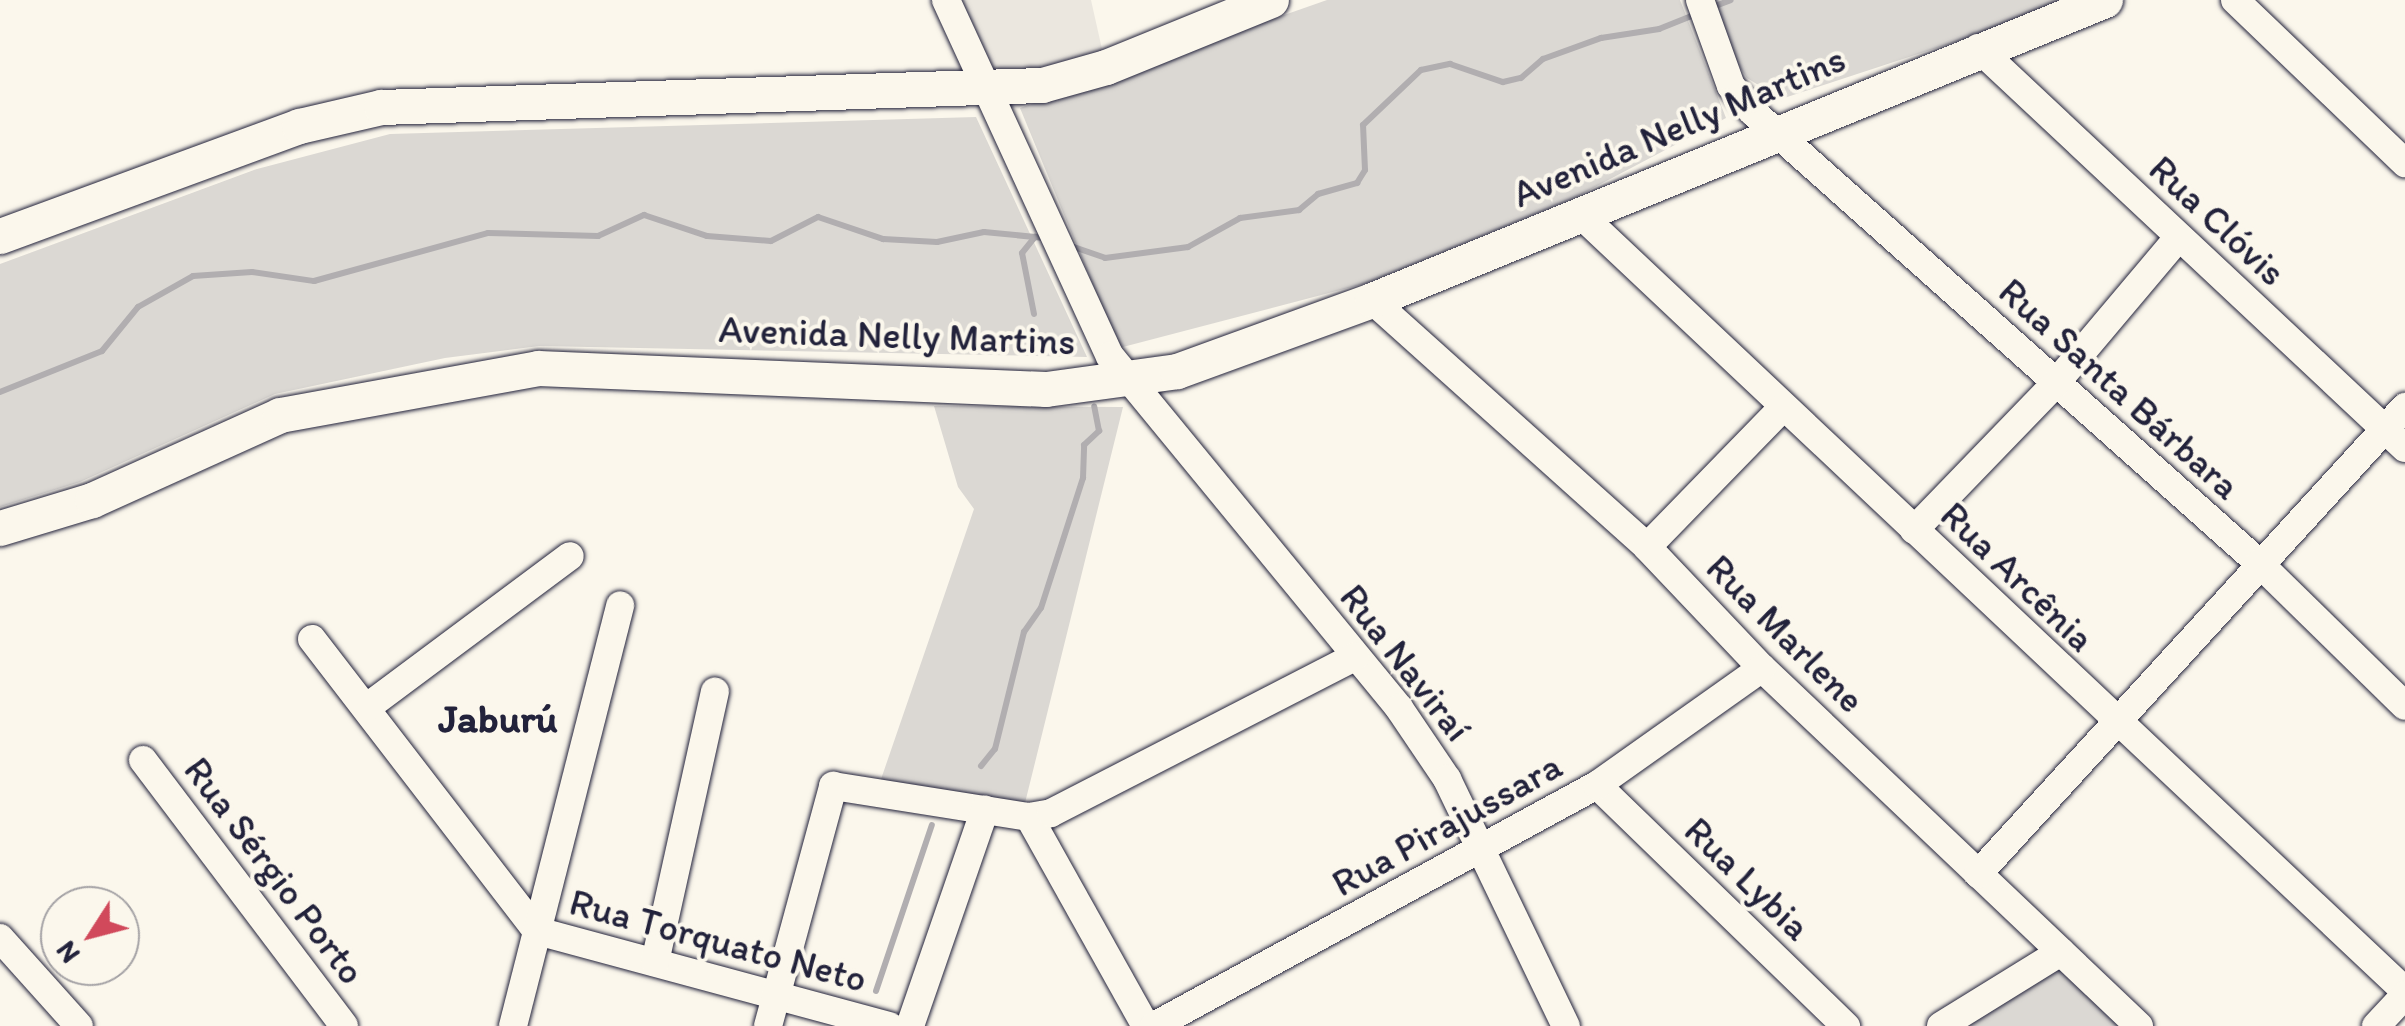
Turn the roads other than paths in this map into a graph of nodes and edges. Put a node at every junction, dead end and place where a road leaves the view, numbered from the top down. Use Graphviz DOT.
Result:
graph roads {
  1 [pos="946,0"];
  2 [pos="1271,0"];
  3 [pos="1700,0"];
  4 [pos="2105,0"];
  5 [pos="2235,0"];
  6 [pos="1978,48"];
  7 [pos="986,90"];
  8 [pos="1777,133"];
  9 [pos="2405,163"];
  10 [pos="1580,214"];
  11 [pos="0,236"];
  12 [pos="2179,237"];
  13 [pos="1372,300"];
  14 [pos="1129,380"];
  15 [pos="2055,384"];
  16 [pos="2405,406"];
  17 [pos="1782,408"];
  18 [pos="2384,429"];
  19 [pos="2405,448"];
  20 [pos="0,528"];
  21 [pos="1914,530"];
  22 [pos="1647,547"];
  23 [pos="570,556"];
  24 [pos="2259,562"];
  25 [pos="620,606"];
  26 [pos="312,639"];
  27 [pos="1355,657"];
  28 [pos="1762,668"];
  29 [pos="715,692"];
  30 [pos="2405,706"];
  31 [pos="366,708"];
  32 [pos="2118,725"];
  33 [pos="144,760"];
  34 [pos="1597,786"];
  35 [pos="985,810"];
  36 [pos="1029,817"];
  37 [pos="1484,850"];
  38 [pos="1978,874"];
  39 [pos="537,931"];
  40 [pos="0,938"];
  41 [pos="2062,952"];
  42 [pos="655,962"];
  43 [pos="2405,993"];
  44 [pos="776,994"];
  45 [pos="79,1026"];
  46 [pos="344,1026"];
  47 [pos="513,1026"];
  48 [pos="768,1026"];
  49 [pos="889,1026"];
  50 [pos="910,1026"];
  51 [pos="1146,1026"];
  52 [pos="1154,1026"];
  53 [pos="1566,1026"];
  54 [pos="1846,1026"];
  55 [pos="1942,1026"];
  56 [pos="2139,1026"];
  57 [pos="2376,1026"];
  1 -- 7 [label="street, Rua Naviraí"];
  2 -- 7 [label="main road"];
  3 -- 8 [label="street, Rua Santa Bárbara"];
  4 -- 6 [label="main road, Avenida Nelly Martins"];
  5 -- 9 [label="street"];
  6 -- 8 [label="main road, Avenida Nelly Martins"];
  6 -- 12 [label="street, Rua Clóvis"];
  7 -- 11 [label="main road"];
  7 -- 14 [label="street, Rua Naviraí"];
  8 -- 10 [label="main road, Avenida Nelly Martins"];
  8 -- 15 [label="street, Rua Santa Bárbara"];
  10 -- 13 [label="main road, Avenida Nelly Martins"];
  10 -- 17 [label="street, Rua Arcênia"];
  12 -- 15 [label="street"];
  12 -- 18 [label="street, Rua Clóvis"];
  13 -- 14 [label="main road, Avenida Nelly Martins"];
  13 -- 22 [label="street, Rua Marlene"];
  14 -- 20 [label="main road, Avenida Nelly Martins"];
  14 -- 27 [label="street, Rua Naviraí"];
  15 -- 21 [label="street"];
  15 -- 24 [label="street, Rua Santa Bárbara"];
  16 -- 18 [label="street"];
  17 -- 21 [label="street, Rua Arcênia"];
  17 -- 22 [label="street"];
  18 -- 19 [label="street, Rua Clóvis"];
  18 -- 24 [label="street"];
  21 -- 32 [label="street, Rua Arcênia"];
  22 -- 28 [label="street, Rua Marlene"];
  23 -- 31 [label="street"];
  24 -- 30 [label="street, Rua Santa Bárbara"];
  24 -- 32 [label="street"];
  25 -- 39 [label="street"];
  26 -- 31 [label="street, Rua Torquato Neto"];
  27 -- 36 [label="street"];
  27 -- 37 [label="street, Rua Naviraí"];
  28 -- 34 [label="street, Rua Pirajussara"];
  28 -- 38 [label="street, Rua Marlene"];
  29 -- 42 [label="street"];
  31 -- 39 [label="street, Rua Torquato Neto"];
  32 -- 38 [label="street"];
  32 -- 43 [label="street, Rua Arcênia"];
  33 -- 46 [label="street, Rua Sérgio Porto"];
  34 -- 37 [label="street, Rua Pirajussara"];
  34 -- 54 [label="street, Rua Lybia"];
  35 -- 36 [label="street"];
  35 -- 44 [label="street"];
  35 -- 50 [label="street"];
  36 -- 51 [label="street"];
  37 -- 52 [label="street, Rua Pirajussara"];
  37 -- 53 [label="street, Rua Naviraí"];
  38 -- 41 [label="street, Rua Marlene"];
  39 -- 42 [label="street, Rua Torquato Neto"];
  39 -- 47 [label="street"];
  40 -- 45 [label="street"];
  41 -- 55 [label="street"];
  41 -- 56 [label="street, Rua Marlene"];
  42 -- 44 [label="street, Rua Torquato Neto"];
  43 -- 57 [label="street"];
  44 -- 48 [label="street"];
  44 -- 49 [label="street, Rua Torquato Neto"];
}
